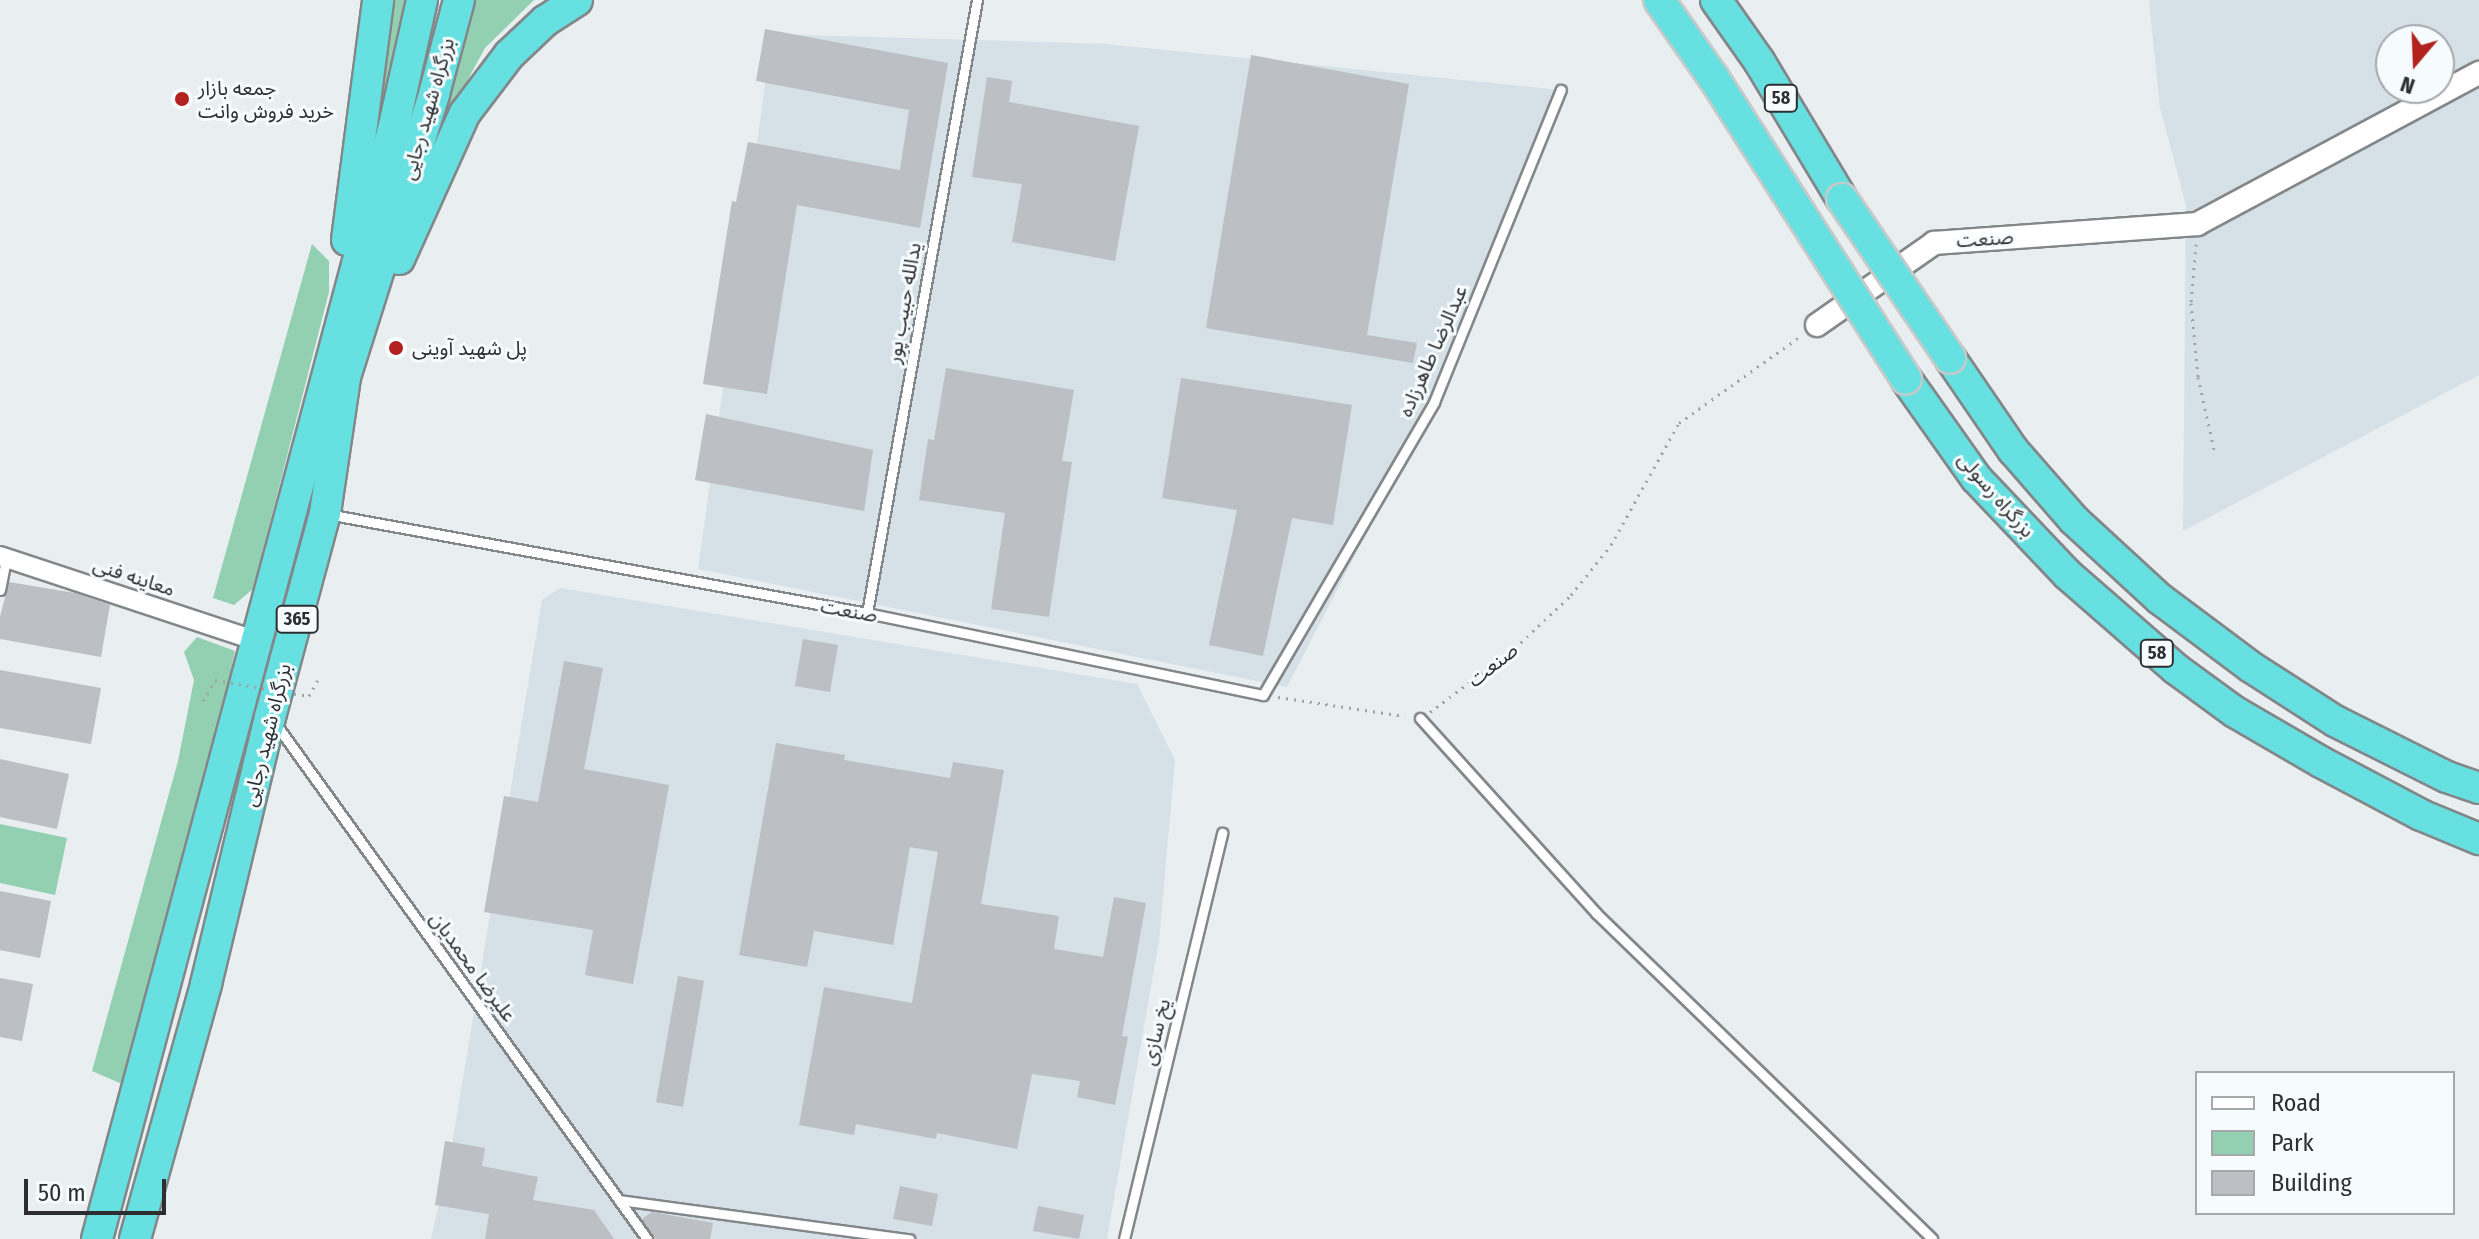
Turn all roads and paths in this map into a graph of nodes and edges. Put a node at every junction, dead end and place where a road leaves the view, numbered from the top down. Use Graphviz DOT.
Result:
graph roads {
  1 [pos="378,0"];
  2 [pos="422,0"];
  3 [pos="459,0"];
  4 [pos="577,0"];
  5 [pos="977,0"];
  6 [pos="1659,0"];
  7 [pos="1716,0"];
  8 [pos="2479,73"];
  9 [pos="1561,90"];
  10 [pos="2197,224"];
  11 [pos="1817,325"];
  12 [pos="338,366"];
  13 [pos="2214,449"];
  14 [pos="325,513"];
  15 [pos="3,557"];
  16 [pos="0,590"];
  17 [pos="867,613"];
  18 [pos="254,640"];
  19 [pos="319,678"];
  20 [pos="1263,695"];
  21 [pos="203,701"];
  22 [pos="270,717"];
  23 [pos="1420,718"];
  24 [pos="2479,788"];
  25 [pos="1222,833"];
  26 [pos="2479,839"];
  27 [pos="619,1200"];
  28 [pos="97,1239"];
  29 [pos="135,1239"];
  30 [pos="647,1239"];
  31 [pos="909,1239"];
  32 [pos="1124,1239"];
  33 [pos="1932,1239"];
  1 -- 12 [label="highway"];
  2 -- 12 [label="highway, بزرگراه شهید رجایی / 365"];
  3 -- 12 [label="highway, بزرگراه شهید رجایی / 365"];
  4 -- 12 [label="highway"];
  5 -- 17 [label="lane, یدالله حبیب پور"];
  6 -- 26 [label="highway, بزرگراه رسولی / 58, bridge"];
  7 -- 24 [label="highway, 58, bridge"];
  8 -- 10 [label="street, صنعت"];
  9 -- 20 [label="lane, عبدالرضا طاهرزاده"];
  10 -- 11 [label="street, صنعت"];
  10 -- 13 [label="path"];
  11 -- 23 [label="path, صنعت"];
  12 -- 14 [label="highway, بزرگراه شهید رجایی / 365"];
  12 -- 18 [label="highway, بزرگراه شهید رجایی / 365"];
  14 -- 17 [label="lane, صنعت"];
  14 -- 22 [label="highway, بزرگراه شهید رجایی / 365"];
  15 -- 16 [label="lane"];
  15 -- 18 [label="street, معاینه فنی"];
  17 -- 20 [label="lane, صنعت"];
  18 -- 28 [label="highway, بزرگراه شهید رجایی / 365"];
  19 -- 21 [label="path, bridge"];
  20 -- 23 [label="path"];
  22 -- 27 [label="lane, علیرضا محمدیان"];
  22 -- 29 [label="highway, بزرگراه شهید رجایی / 365"];
  23 -- 33 [label="lane"];
  25 -- 32 [label="lane, یخ سازی"];
  27 -- 30 [label="lane, علیرضا محمدیان"];
  27 -- 31 [label="lane"];
}
